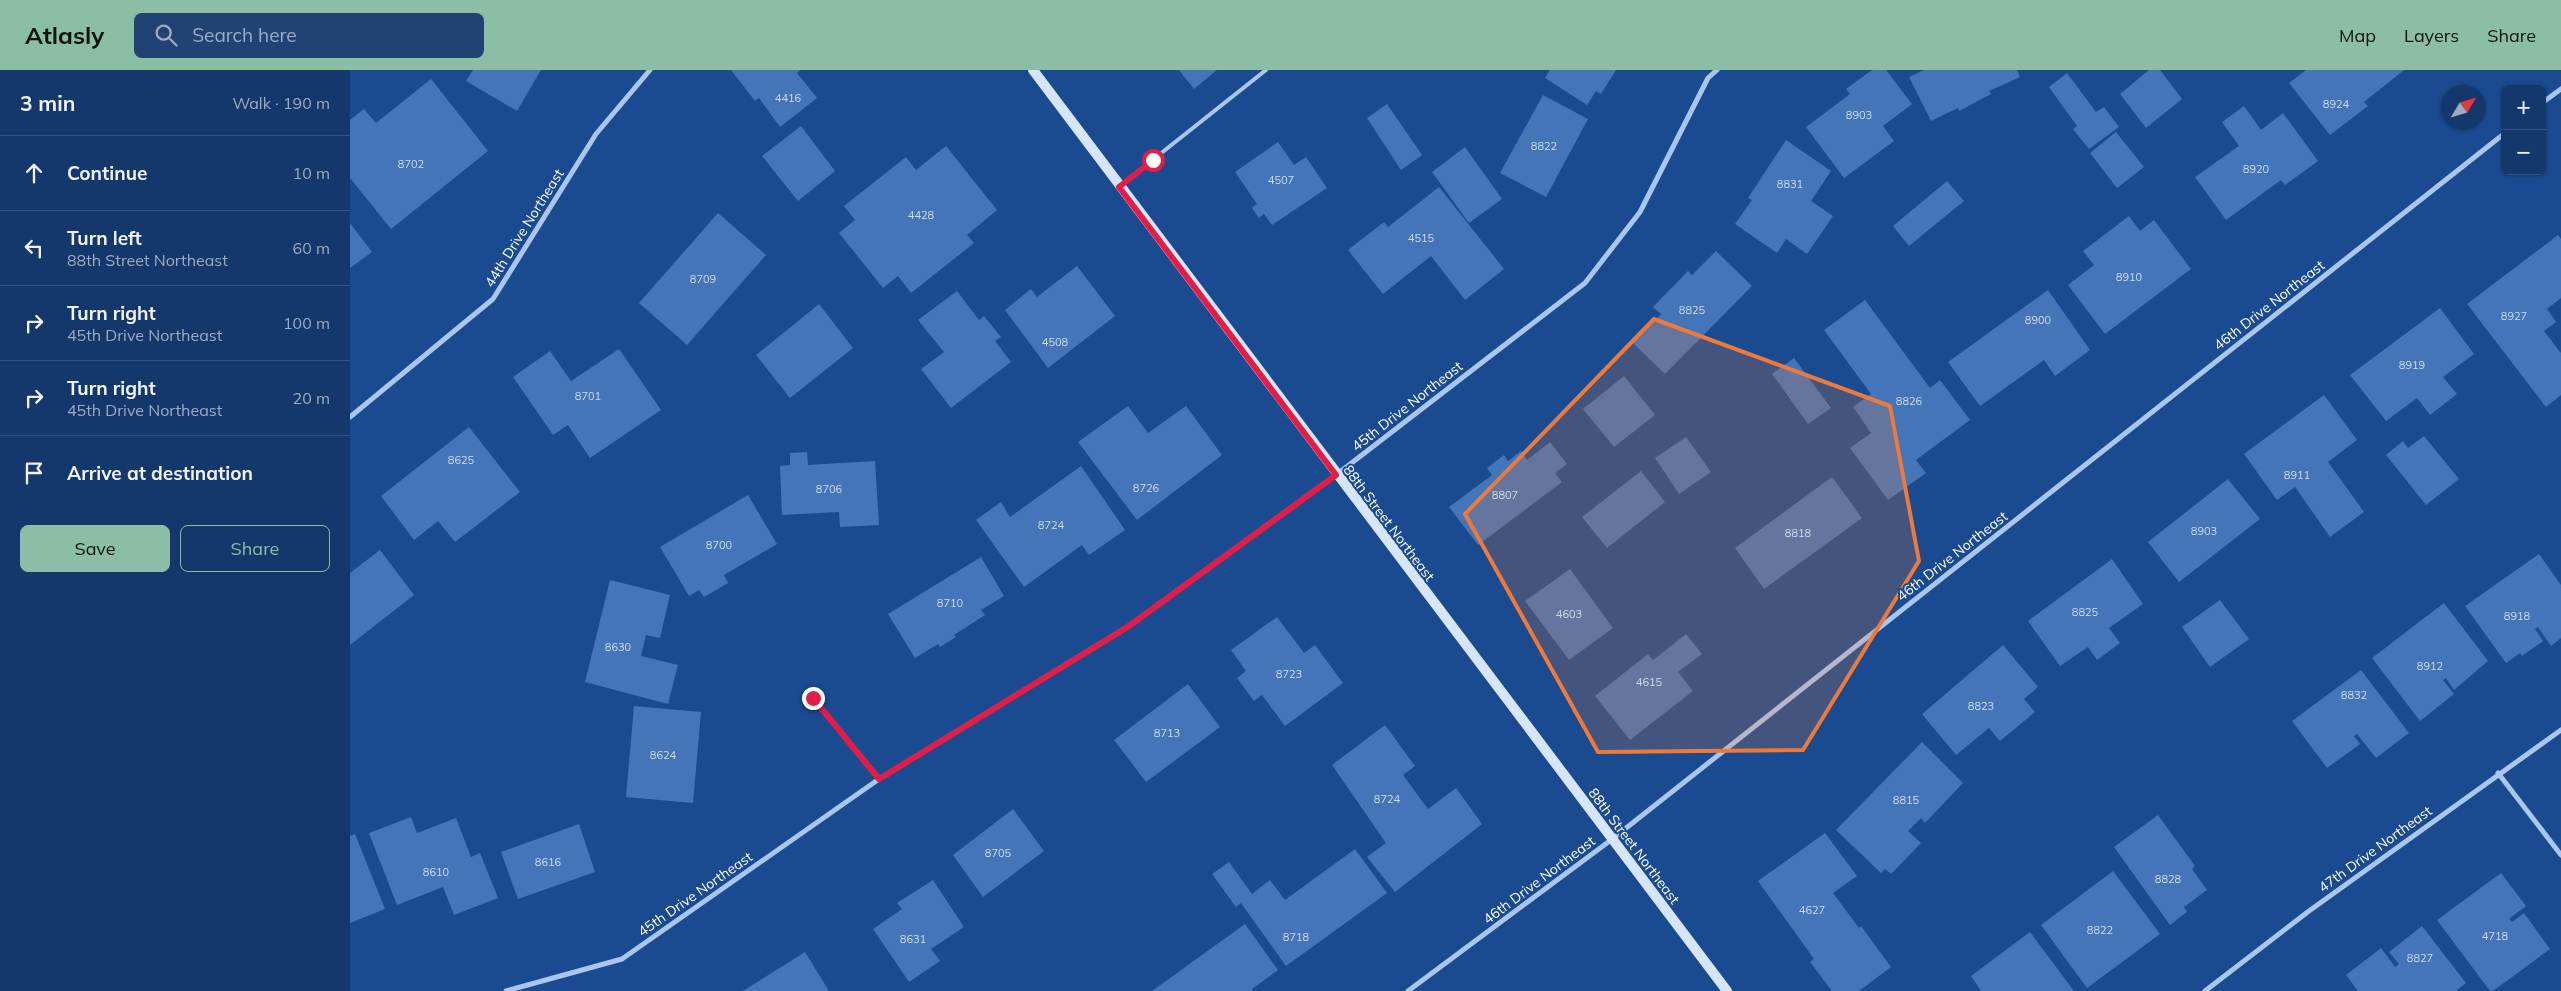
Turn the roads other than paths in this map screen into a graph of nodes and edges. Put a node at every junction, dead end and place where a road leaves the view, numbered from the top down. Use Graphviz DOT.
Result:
graph roads {
  1 [pos="650,70"];
  2 [pos="1033,70"];
  3 [pos="1266,70"];
  4 [pos="1717,70"];
  5 [pos="2561,89"];
  6 [pos="2546,101"];
  7 [pos="2501,136"];
  8 [pos="1119,187"];
  9 [pos="350,416"];
  10 [pos="1336,475"];
  11 [pos="813,698"];
  12 [pos="2561,730"];
  13 [pos="2498,773"];
  14 [pos="879,779"];
  15 [pos="1611,840"];
  16 [pos="2561,855"];
  17 [pos="506,991"];
  18 [pos="1408,991"];
  19 [pos="1727,991"];
  20 [pos="2205,991"];
  1 -- 9 [label="street, 44th Drive Northeast"];
  2 -- 8 [label="main road, 88th Street Northeast"];
  3 -- 8 [label="lane"];
  4 -- 10 [label="street, 45th Drive Northeast"];
  5 -- 6 [label="street"];
  7 -- 15 [label="street, 46th Drive Northeast"];
  8 -- 10 [label="main road, 88th Street Northeast"];
  10 -- 14 [label="street, 45th Drive Northeast"];
  10 -- 15 [label="main road, 88th Street Northeast"];
  11 -- 14 [label="street"];
  12 -- 13 [label="street, 47th Drive Northeast"];
  13 -- 16 [label="street"];
  13 -- 20 [label="street, 47th Drive Northeast"];
  14 -- 17 [label="street, 45th Drive Northeast"];
  15 -- 18 [label="street, 46th Drive Northeast"];
  15 -- 19 [label="main road, 88th Street Northeast"];
}
